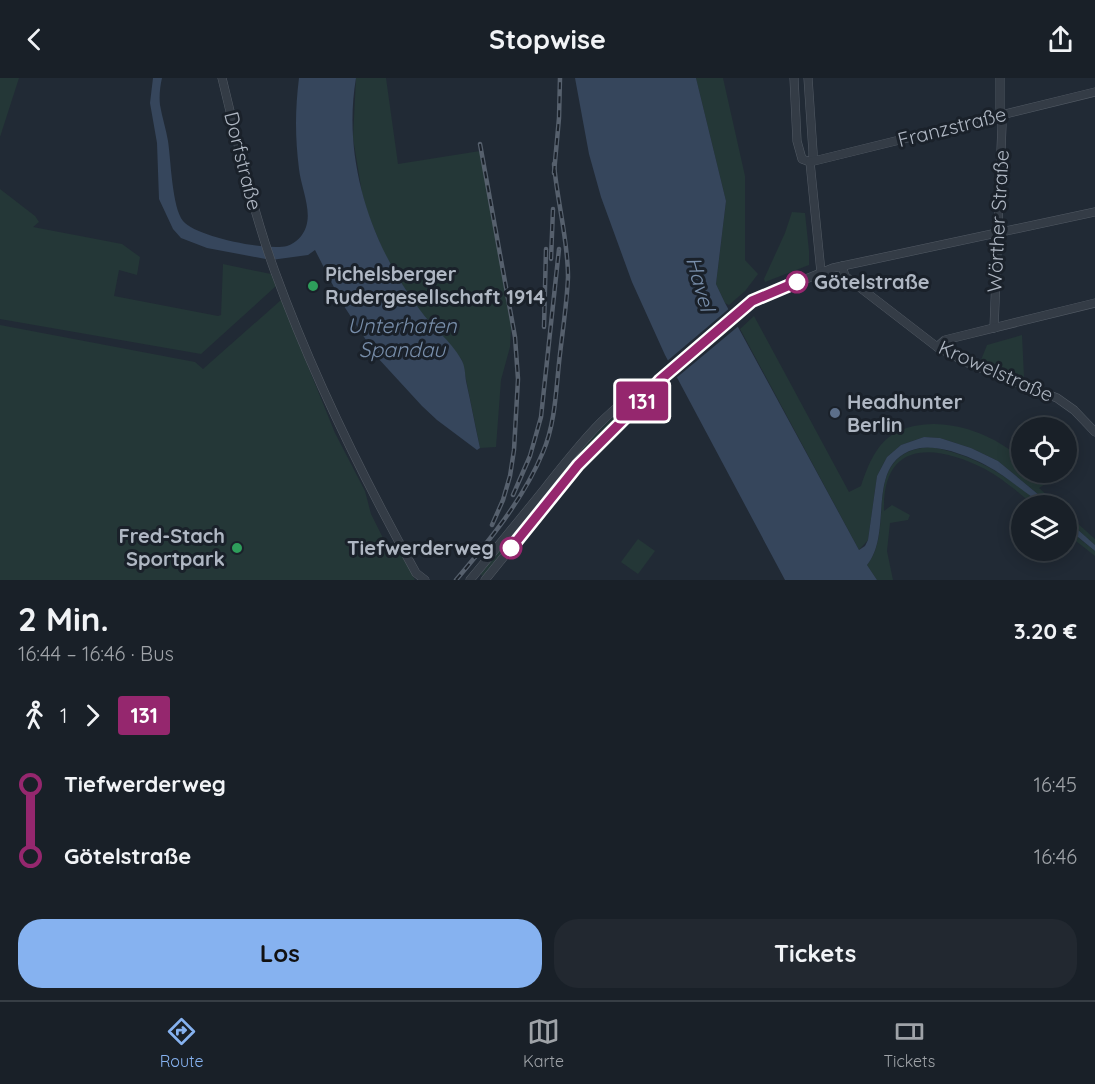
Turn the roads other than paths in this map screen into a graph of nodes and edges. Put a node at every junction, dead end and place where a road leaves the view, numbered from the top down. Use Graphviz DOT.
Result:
graph roads {
  1 [pos="222,78"];
  2 [pos="794,78"];
  3 [pos="807,78"];
  4 [pos="1000,78"];
  5 [pos="1095,92"];
  6 [pos="1001,115"];
  7 [pos="810,162"];
  8 [pos="1095,212"];
  9 [pos="998,232"];
  10 [pos="842,266"];
  11 [pos="821,272"];
  12 [pos="1095,303"];
  13 [pos="993,328"];
  14 [pos="937,347"];
  15 [pos="660,380"];
  16 [pos="1095,432"];
  17 [pos="424,580"];
  18 [pos="470,580"];
  19 [pos="485,580"];
  1 -- 17 [label="street, Dorfstraße"];
  2 -- 7 [label="street"];
  3 -- 7 [label="street"];
  4 -- 6 [label="street, Wörther Straße"];
  5 -- 6 [label="street, Franzstraße"];
  6 -- 7 [label="street, Franzstraße"];
  6 -- 9 [label="street, Wörther Straße"];
  7 -- 11 [label="street"];
  8 -- 9 [label="street"];
  9 -- 10 [label="street"];
  9 -- 13 [label="street, Wörther Straße"];
  10 -- 11 [label="street"];
  10 -- 14 [label="street, Krowelstraße"];
  11 -- 15 [label="street"];
  12 -- 13 [label="street"];
  13 -- 14 [label="street"];
  14 -- 16 [label="street, Krowelstraße"];
  15 -- 18 [label="street"];
  15 -- 19 [label="street"];
}
